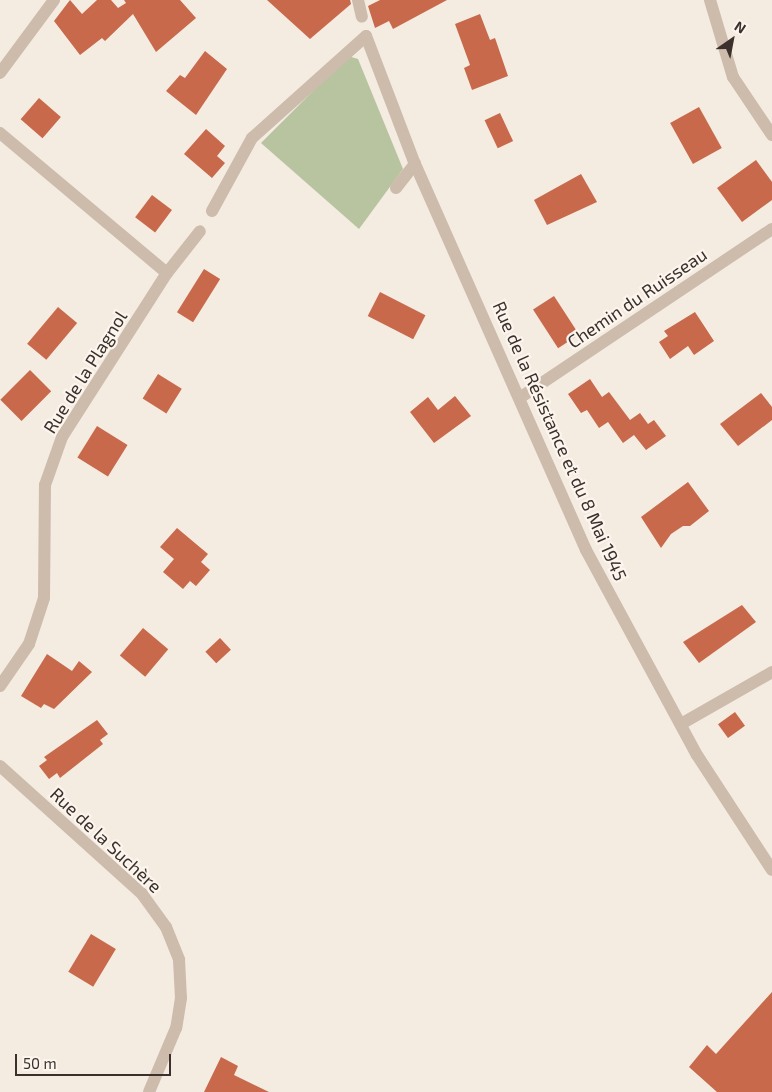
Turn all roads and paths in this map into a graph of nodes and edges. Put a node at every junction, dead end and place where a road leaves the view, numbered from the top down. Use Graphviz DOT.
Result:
graph roads {
  1 [pos="54,0"];
  2 [pos="358,0"];
  3 [pos="710,0"];
  4 [pos="362,17"];
  5 [pos="0,73"];
  6 [pos="0,133"];
  7 [pos="772,135"];
  8 [pos="415,164"];
  9 [pos="396,188"];
  10 [pos="212,211"];
  11 [pos="772,229"];
  12 [pos="200,231"];
  13 [pos="167,273"];
  14 [pos="521,397"];
  15 [pos="772,672"];
  16 [pos="0,686"];
  17 [pos="681,724"];
  18 [pos="0,766"];
  19 [pos="772,870"];
  20 [pos="149,1092"];
  1 -- 5 [label="street"];
  2 -- 4 [label="street"];
  3 -- 7 [label="street"];
  6 -- 13 [label="street"];
  8 -- 9 [label="street"];
  8 -- 10 [label="street, Rue de la Résistance et du 8 Mai 1945"];
  8 -- 14 [label="street, Rue de la Résistance et du 8 Mai 1945"];
  11 -- 14 [label="street, Chemin du Ruisseau"];
  12 -- 13 [label="street, Rue de la Plagnol"];
  13 -- 16 [label="street, Rue de la Plagnol"];
  14 -- 17 [label="street, Rue de la Résistance et du 8 Mai 1945"];
  15 -- 17 [label="street"];
  17 -- 19 [label="street, Rue de la Résistance et du 8 Mai 1945"];
  18 -- 20 [label="street, Rue de la Suchère"];
}
